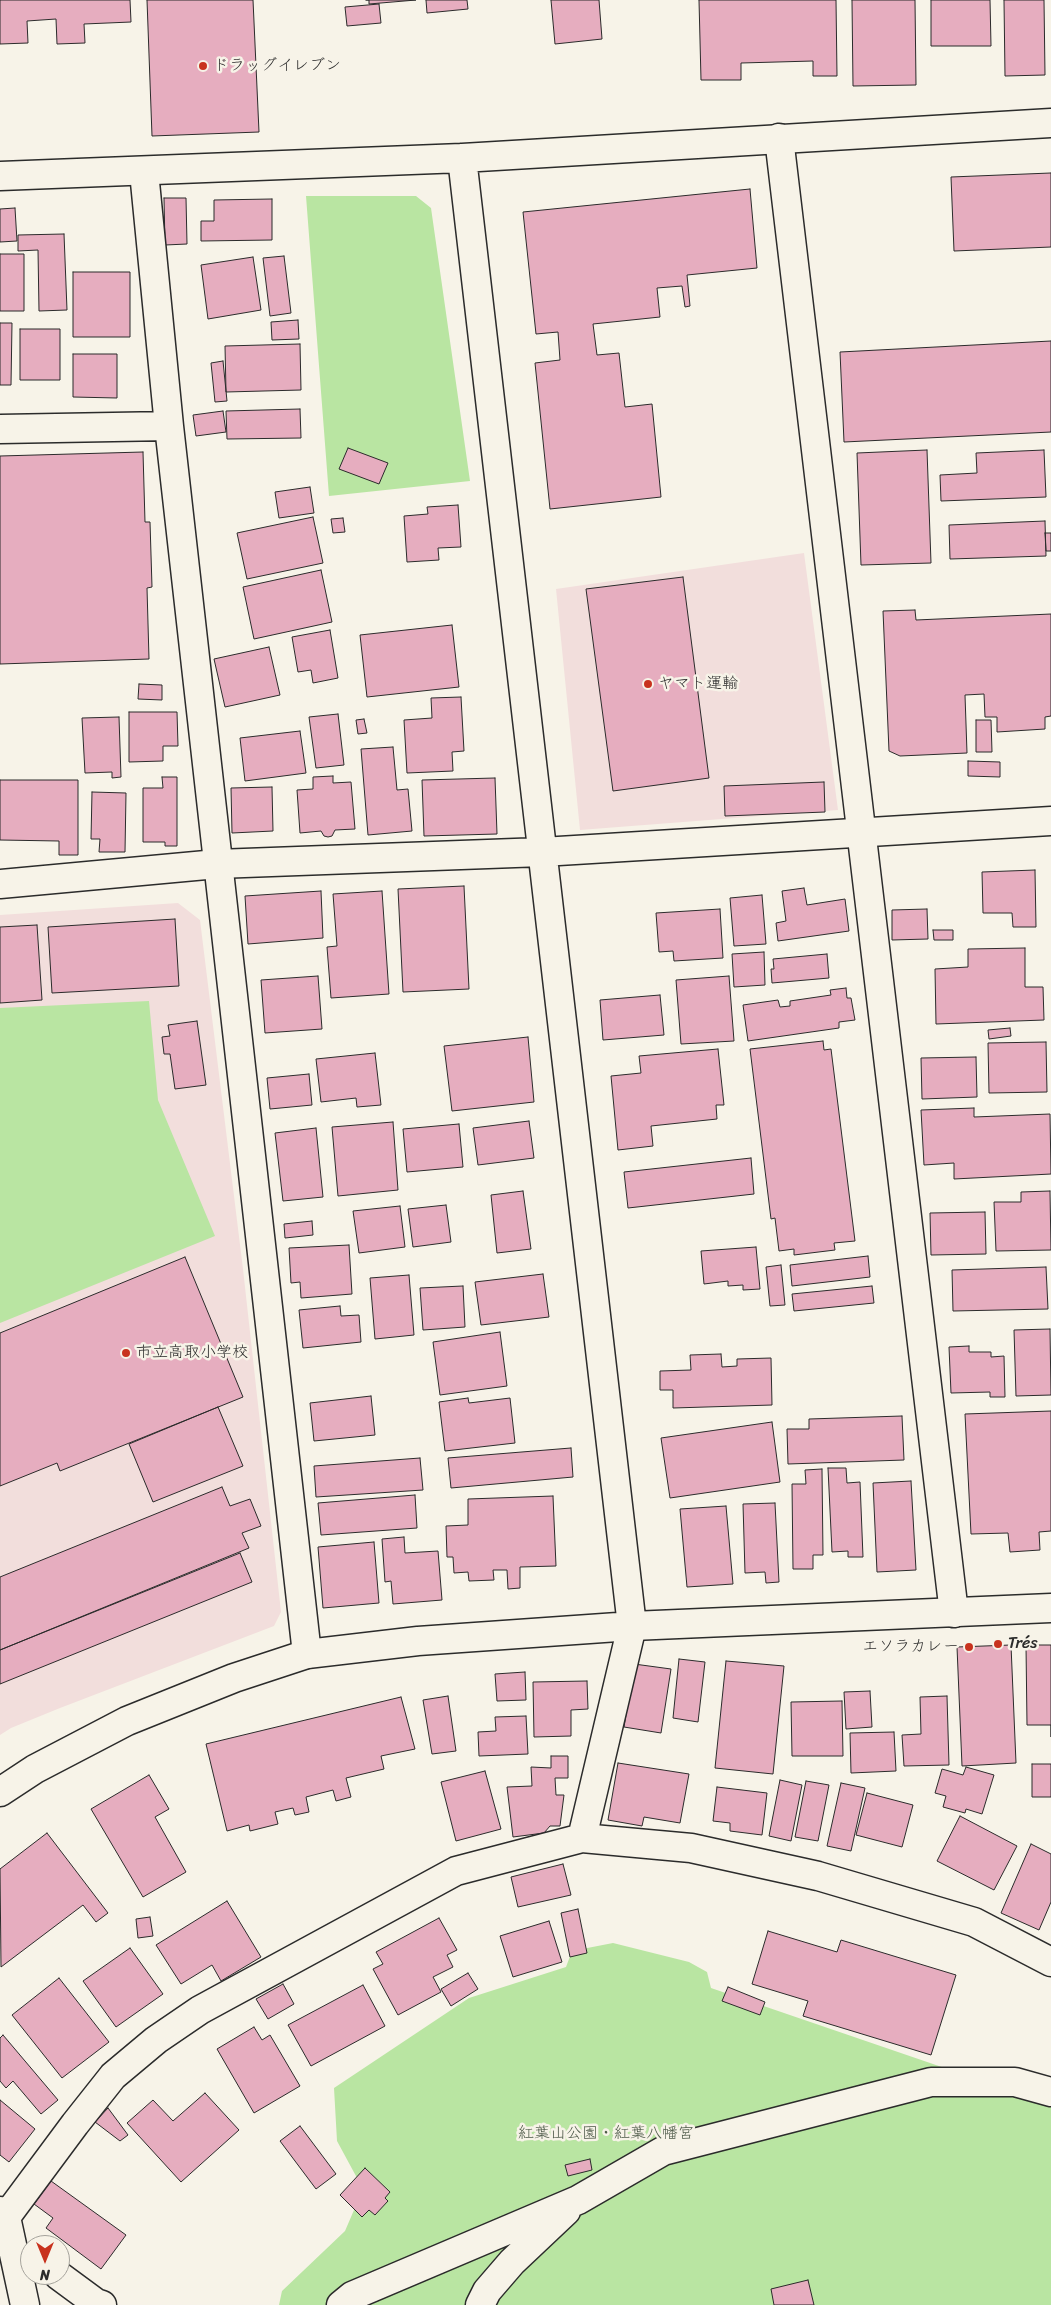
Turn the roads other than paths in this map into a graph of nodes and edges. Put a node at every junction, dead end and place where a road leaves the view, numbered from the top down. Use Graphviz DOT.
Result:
graph roads {
  1 [pos="1051,123"];
  2 [pos="778,138"];
  3 [pos="462,158"];
  4 [pos="144,172"];
  5 [pos="0,176"];
  6 [pos="169,426"];
  7 [pos="0,429"];
  8 [pos="1051,821"];
  9 [pos="861,832"];
  10 [pos="542,852"];
  11 [pos="217,864"];
  12 [pos="0,884"];
  13 [pos="1051,1608"];
  14 [pos="954,1613"];
  15 [pos="632,1626"];
  16 [pos="307,1654"];
  17 [pos="0,1792"];
  18 [pos="582,1838"];
  19 [pos="1051,1962"];
  20 [pos="1051,2092"];
  21 [pos="578,2200"];
  22 [pos="9,2235"];
  23 [pos="70,2284"];
  24 [pos="25,2305"];
  25 [pos="102,2305"];
  26 [pos="341,2305"];
  27 [pos="480,2305"];
  1 -- 2 [label="street"];
  2 -- 3 [label="street"];
  2 -- 9 [label="street"];
  3 -- 4 [label="street"];
  3 -- 10 [label="street"];
  4 -- 5 [label="street"];
  4 -- 6 [label="street"];
  6 -- 7 [label="street"];
  6 -- 11 [label="street"];
  8 -- 9 [label="street"];
  9 -- 10 [label="street"];
  9 -- 14 [label="street"];
  10 -- 11 [label="street"];
  10 -- 15 [label="street"];
  11 -- 12 [label="street"];
  11 -- 16 [label="street"];
  13 -- 14 [label="street"];
  14 -- 15 [label="street"];
  15 -- 16 [label="street"];
  15 -- 18 [label="street"];
  16 -- 17 [label="street"];
  18 -- 19 [label="street"];
  18 -- 22 [label="street"];
  20 -- 21 [label="street"];
  21 -- 26 [label="street"];
  21 -- 27 [label="street"];
  22 -- 24 [label="street"];
  23 -- 25 [label="street"];
}
